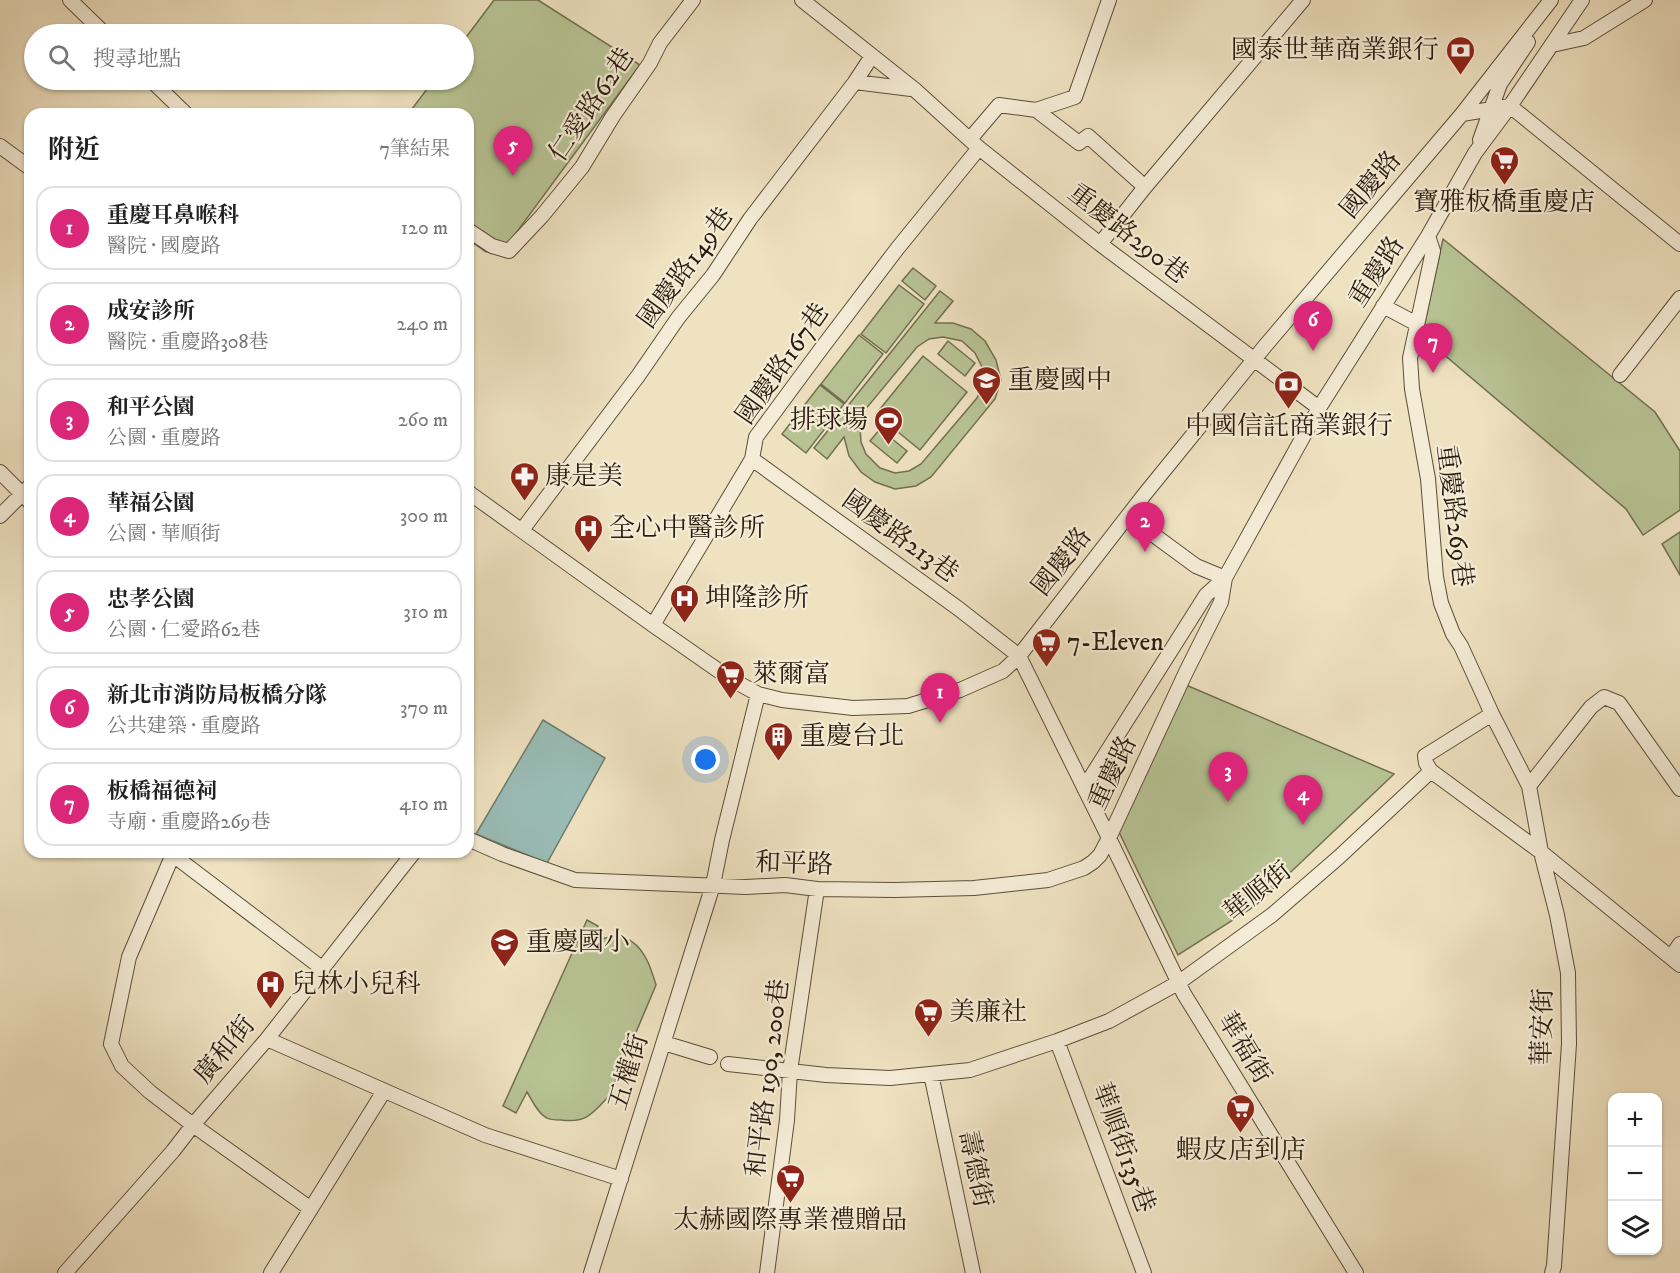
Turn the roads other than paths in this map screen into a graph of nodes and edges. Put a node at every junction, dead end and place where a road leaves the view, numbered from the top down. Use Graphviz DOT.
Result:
graph roads {
  1 [pos="70,0"];
  2 [pos="693,0"];
  3 [pos="802,0"];
  4 [pos="1109,0"];
  5 [pos="1302,0"];
  6 [pos="1551,0"];
  7 [pos="1582,0"];
  8 [pos="1645,0"];
  9 [pos="1542,12"];
  10 [pos="95,24"];
  11 [pos="1552,45"];
  12 [pos="872,56"];
  13 [pos="855,82"];
  14 [pos="914,89"];
  15 [pos="161,90"];
  16 [pos="1510,106"];
  17 [pos="180,108"];
  18 [pos="1491,109"];
  19 [pos="1036,110"];
  20 [pos="1462,114"];
  21 [pos="974,144"];
  22 [pos="0,146"];
  23 [pos="1475,153"];
  24 [pos="24,164"];
  25 [pos="1145,187"];
  26 [pos="474,234"];
  27 [pos="1428,236"];
  28 [pos="1100,244"];
  29 [pos="1680,244"];
  30 [pos="1680,298"];
  31 [pos="1383,306"];
  32 [pos="1417,324"];
  33 [pos="1254,361"];
  34 [pos="1620,375"];
  35 [pos="1319,408"];
  36 [pos="752,459"];
  37 [pos="0,472"];
  38 [pos="24,492"];
  39 [pos="24,496"];
  40 [pos="474,496"];
  41 [pos="0,516"];
  42 [pos="1128,516"];
  43 [pos="522,530"];
  44 [pos="1225,578"];
  45 [pos="652,625"];
  46 [pos="1019,656"];
  47 [pos="758,694"];
  48 [pos="1492,714"];
  49 [pos="1431,771"];
  50 [pos="1529,786"];
  51 [pos="1084,789"];
  52 [pos="1680,789"];
  53 [pos="1110,838"];
  54 [pos="474,842"];
  55 [pos="1541,852"];
  56 [pos="172,858"];
  57 [pos="180,858"];
  58 [pos="409,858"];
  59 [pos="713,885"];
  60 [pos="817,889"];
  61 [pos="1680,944"];
  62 [pos="1675,961"];
  63 [pos="323,969"];
  64 [pos="1178,983"];
  65 [pos="267,1039"];
  66 [pos="1057,1041"];
  67 [pos="664,1042"];
  68 [pos="710,1057"];
  69 [pos="728,1064"];
  70 [pos="790,1071"];
  71 [pos="930,1074"];
  72 [pos="384,1091"];
  73 [pos="192,1125"];
  74 [pos="621,1179"];
  75 [pos="311,1209"];
  76 [pos="1142,1272"];
  77 [pos="65,1273"];
  78 [pos="271,1273"];
  79 [pos="591,1273"];
  80 [pos="767,1273"];
  81 [pos="973,1273"];
  82 [pos="1356,1273"];
  83 [pos="1552,1273"];
  1 -- 10 [label="street"];
  2 -- 26 [label="street, 仁愛路62巷"];
  3 -- 12 [label="street, 重慶路290巷"];
  4 -- 19 [label="street"];
  5 -- 25 [label="street"];
  6 -- 9 [label="street"];
  7 -- 11 [label="street, 重慶路"];
  8 -- 11 [label="street"];
  9 -- 18 [label="street"];
  9 -- 20 [label="street, 國慶路"];
  11 -- 16 [label="street, 重慶路"];
  12 -- 13 [label="street, 國慶路149巷"];
  12 -- 14 [label="street, 重慶路290巷"];
  13 -- 14 [label="street"];
  13 -- 43 [label="street, 國慶路149巷"];
  14 -- 21 [label="street, 重慶路290巷"];
  15 -- 17 [label="street"];
  16 -- 18 [label="street"];
  16 -- 23 [label="street, 重慶路"];
  16 -- 29 [label="street"];
  18 -- 20 [label="street"];
  18 -- 23 [label="street"];
  19 -- 21 [label="street, 國慶路167巷"];
  19 -- 25 [label="street"];
  20 -- 33 [label="street, 國慶路"];
  21 -- 28 [label="street, 重慶路290巷"];
  21 -- 36 [label="street, 國慶路167巷"];
  22 -- 24 [label="street"];
  23 -- 27 [label="street, 重慶路"];
  25 -- 28 [label="street"];
  27 -- 31 [label="street, 重慶路"];
  27 -- 32 [label="street, 重慶路269巷"];
  28 -- 33 [label="street, 重慶路290巷"];
  30 -- 34 [label="street"];
  31 -- 32 [label="street"];
  31 -- 35 [label="street, 重慶路"];
  32 -- 48 [label="street, 重慶路269巷"];
  33 -- 35 [label="street, 重慶路290巷"];
  33 -- 42 [label="street, 國慶路"];
  35 -- 44 [label="street, 重慶路"];
  36 -- 45 [label="street, 國慶路167巷"];
  36 -- 46 [label="street, 國慶路213巷"];
  37 -- 38 [label="street"];
  39 -- 41 [label="street"];
  40 -- 43 [label="street, 國慶路"];
  42 -- 44 [label="street"];
  42 -- 46 [label="street, 國慶路"];
  43 -- 45 [label="street, 國慶路"];
  44 -- 51 [label="street, 重慶路"];
  44 -- 53 [label="street, 重慶路"];
  45 -- 47 [label="street, 國慶路"];
  46 -- 47 [label="street, 國慶路"];
  46 -- 51 [label="street"];
  47 -- 59 [label="street, 五權街"];
  48 -- 49 [label="street"];
  48 -- 50 [label="street, 重慶路269巷"];
  49 -- 55 [label="street"];
  49 -- 64 [label="street, 華順街"];
  50 -- 52 [label="street"];
  50 -- 55 [label="street, 華安街"];
  51 -- 53 [label="street, 重慶路"];
  53 -- 60 [label="street, 和平路"];
  53 -- 64 [label="street, 華福街"];
  54 -- 59 [label="street, 和平路"];
  55 -- 62 [label="street"];
  55 -- 83 [label="street, 華安街"];
  56 -- 73 [label="street"];
  57 -- 63 [label="street"];
  58 -- 63 [label="street, 廣和街"];
  59 -- 60 [label="street, 和平路"];
  59 -- 67 [label="street, 五權街"];
  60 -- 70 [label="street, 和平路 190, 200巷"];
  61 -- 62 [label="street"];
  63 -- 65 [label="street, 廣和街"];
  64 -- 66 [label="street, 華順街"];
  64 -- 82 [label="street, 華福街"];
  65 -- 72 [label="street"];
  65 -- 73 [label="street, 廣和街"];
  66 -- 71 [label="street, 華順街"];
  66 -- 76 [label="street, 華順街135巷"];
  67 -- 68 [label="street"];
  67 -- 74 [label="street, 五權街"];
  69 -- 70 [label="street, 華順街"];
  70 -- 71 [label="street, 華順街"];
  70 -- 80 [label="street, 和平路 190, 200巷"];
  71 -- 81 [label="street, 壽德街"];
  72 -- 74 [label="street"];
  72 -- 75 [label="street"];
  73 -- 75 [label="street"];
  73 -- 77 [label="street, 廣和街"];
  74 -- 79 [label="street, 五權街"];
  75 -- 78 [label="street"];
}
